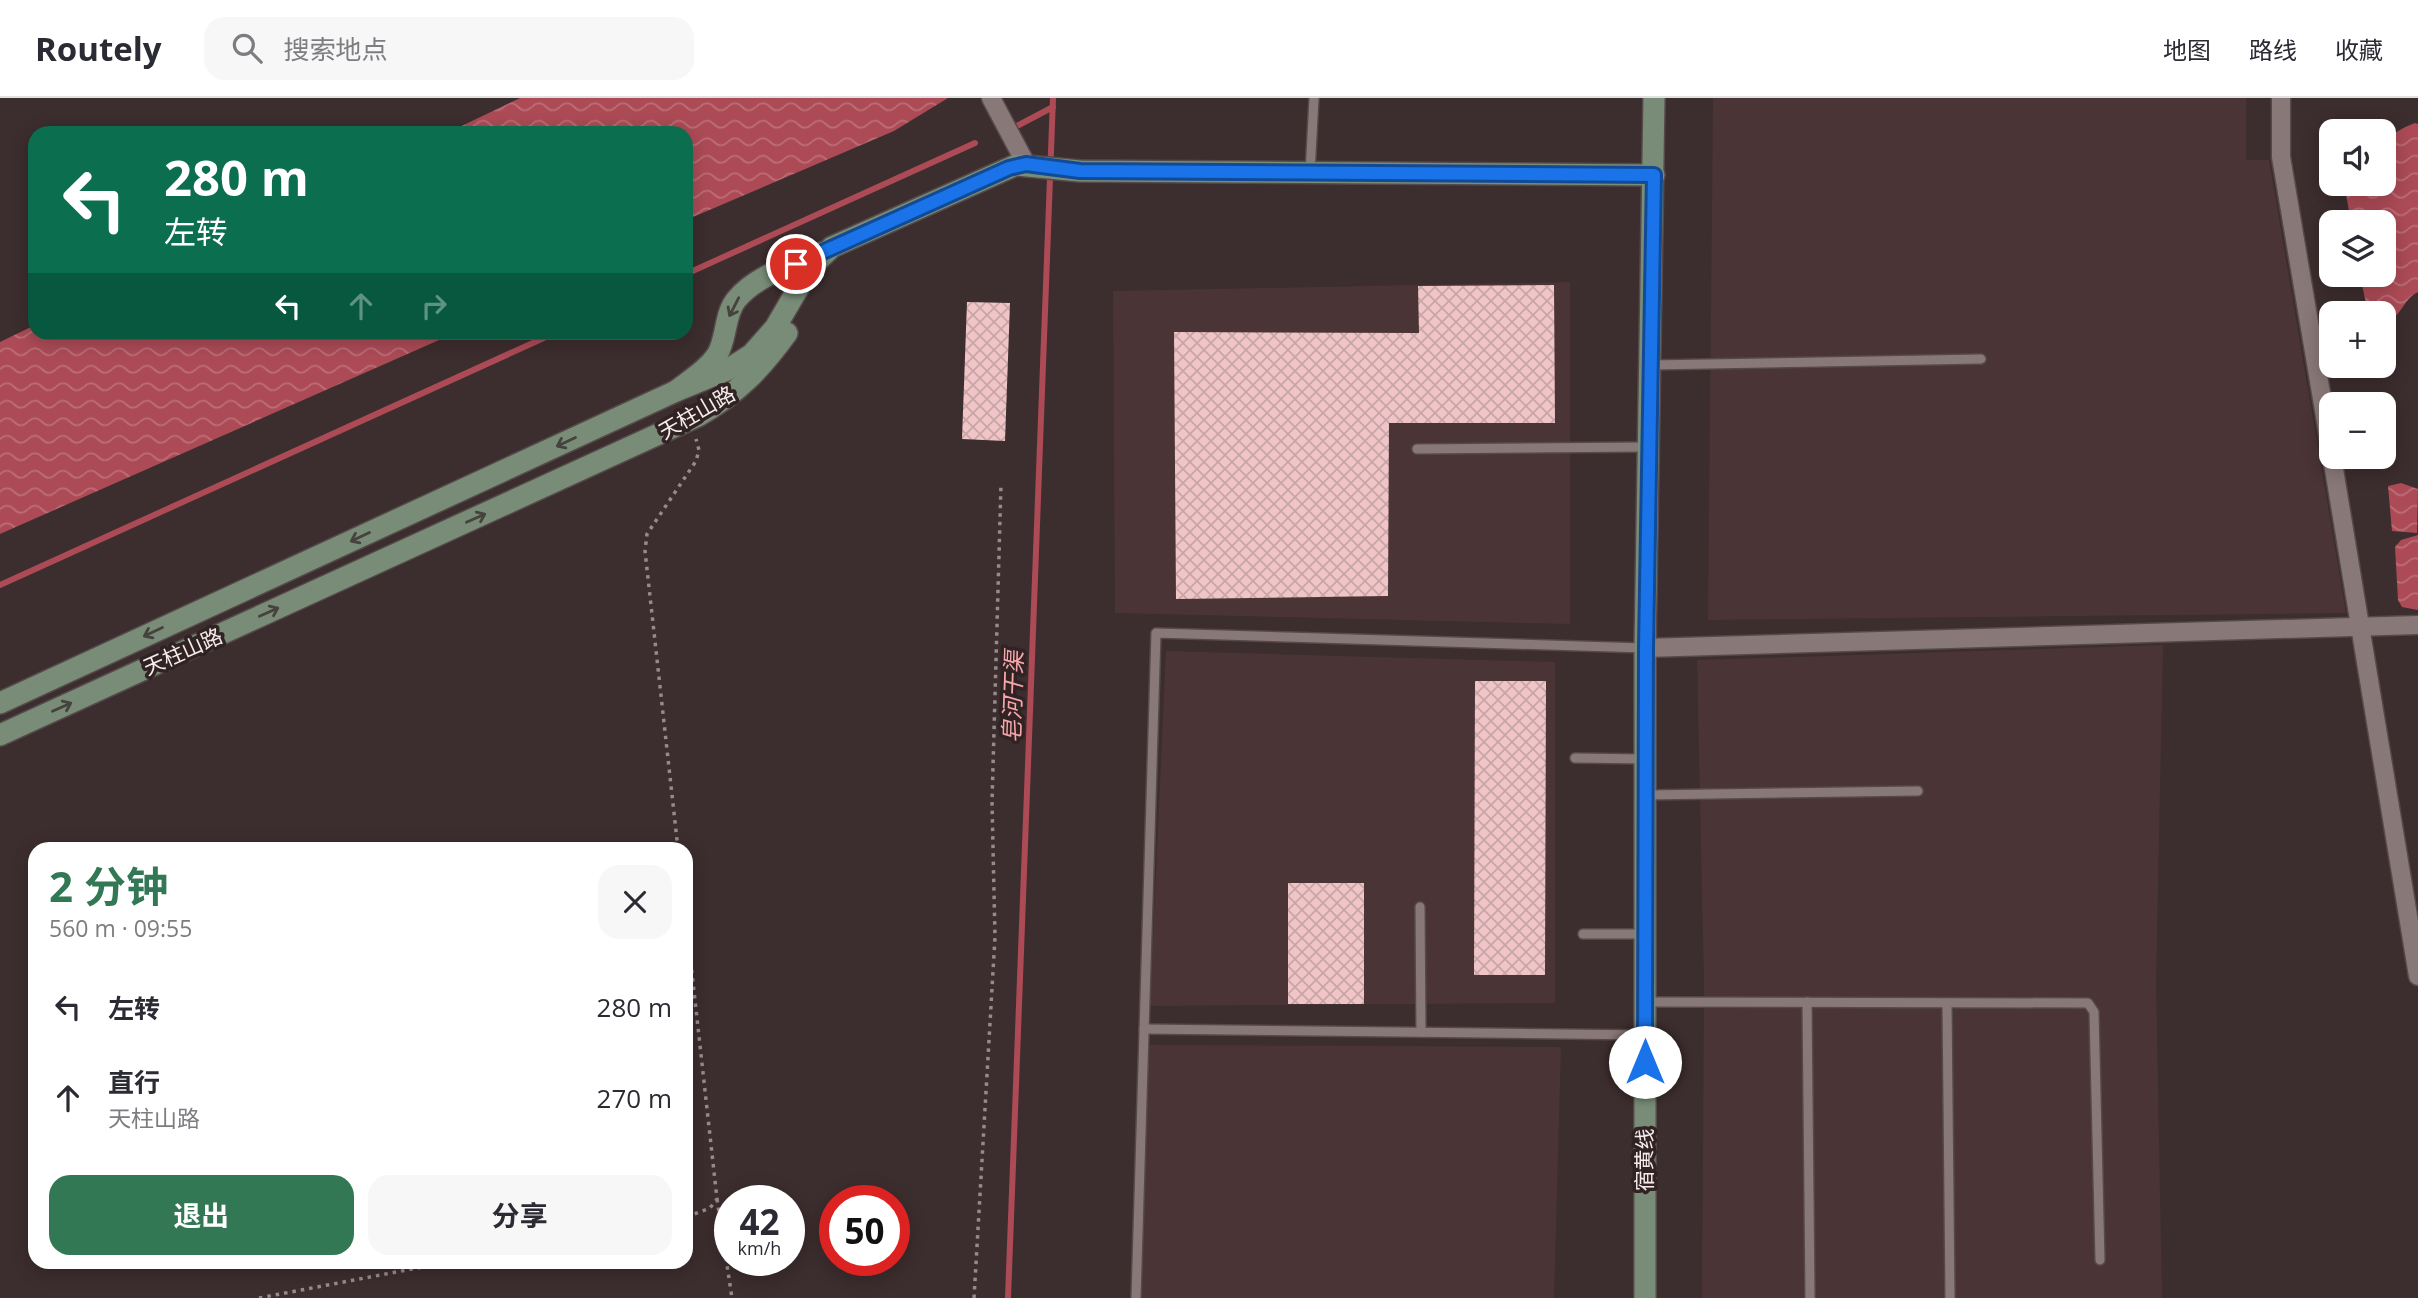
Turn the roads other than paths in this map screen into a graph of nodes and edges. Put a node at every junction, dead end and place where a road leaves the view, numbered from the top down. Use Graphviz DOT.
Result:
graph roads {
  1 [pos="991,98"];
  2 [pos="1314,98"];
  3 [pos="1654,98"];
  4 [pos="2281,98"];
  5 [pos="1030,165"];
  6 [pos="1310,173"];
  7 [pos="1654,175"];
  8 [pos="832,247"];
  9 [pos="1981,359"];
  10 [pos="1650,365"];
  11 [pos="677,391"];
  12 [pos="2321,392"];
  13 [pos="1649,447"];
  14 [pos="1416,449"];
  15 [pos="2334,469"];
  16 [pos="2418,625"];
  17 [pos="2361,628"];
  18 [pos="1646,648"];
  19 [pos="0,703"];
  20 [pos="0,735"];
  21 [pos="1575,758"];
  22 [pos="1645,759"];
  23 [pos="1918,791"];
  24 [pos="1645,795"];
  25 [pos="1420,907"];
  26 [pos="1583,934"];
  27 [pos="1645,934"];
  28 [pos="2418,976"];
  29 [pos="1645,1002"];
  30 [pos="1807,1002"];
  31 [pos="1947,1003"];
  32 [pos="1144,1029"];
  33 [pos="1421,1032"];
  34 [pos="1645,1035"];
  35 [pos="2100,1260"];
  36 [pos="1136,1298"];
  37 [pos="1645,1298"];
  38 [pos="1810,1298"];
  39 [pos="1950,1298"];
  1 -- 5 [label="street"];
  2 -- 6 [label="lane"];
  3 -- 7 [label="street, 宿黄线"];
  4 -- 12 [label="street"];
  5 -- 6 [label="street"];
  5 -- 8 [label="street"];
  6 -- 7 [label="street"];
  7 -- 10 [label="street, 宿黄线"];
  8 -- 11 [label="street"];
  8 -- 11 [label="street, 天柱山路, one-way"];
  20 -- 8 [label="street, 天柱山路, one-way"];
  9 -- 10 [label="lane"];
  10 -- 13 [label="street, 宿黄线"];
  11 -- 19 [label="street, 天柱山路, one-way"];
  13 -- 14 [label="lane"];
  13 -- 18 [label="street, 宿黄线"];
  15 -- 17 [label="street"];
  16 -- 17 [label="street"];
  17 -- 18 [label="street"];
  17 -- 28 [label="street"];
  18 -- 22 [label="street, 宿黄线"];
  18 -- 32 [label="lane"];
  21 -- 22 [label="lane"];
  22 -- 24 [label="street, 宿黄线"];
  23 -- 24 [label="lane"];
  24 -- 27 [label="street, 宿黄线"];
  25 -- 33 [label="lane"];
  26 -- 27 [label="lane"];
  27 -- 29 [label="street, 宿黄线"];
  29 -- 30 [label="lane"];
  29 -- 34 [label="street, 宿黄线"];
  30 -- 31 [label="lane"];
  30 -- 38 [label="lane"];
  31 -- 35 [label="lane"];
  31 -- 39 [label="lane"];
  32 -- 33 [label="lane"];
  32 -- 36 [label="lane"];
  33 -- 34 [label="lane"];
  34 -- 37 [label="street, 宿黄线"];
}
